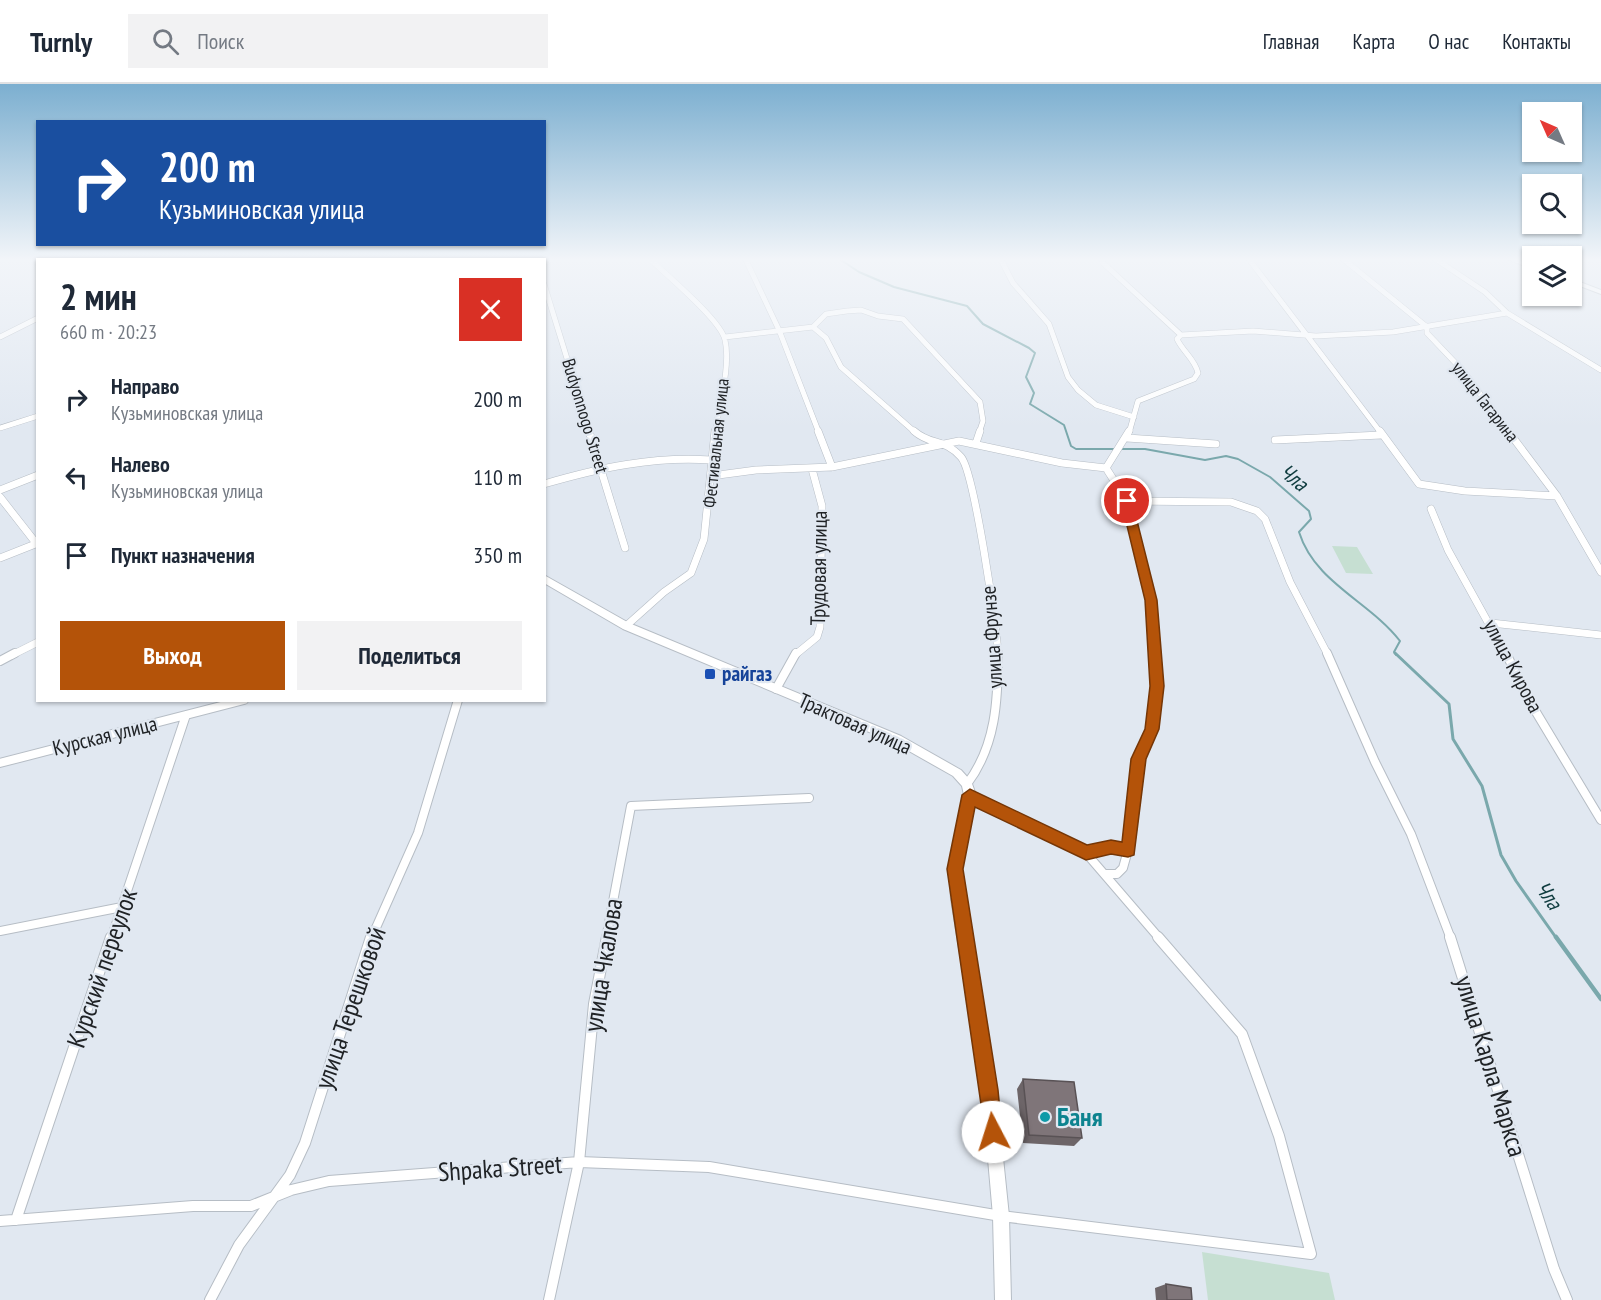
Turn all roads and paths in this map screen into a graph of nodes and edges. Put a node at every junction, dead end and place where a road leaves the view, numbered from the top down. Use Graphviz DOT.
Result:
graph roads {
  1 [pos="554,315"];
  2 [pos="708,315"];
  3 [pos="772,315"];
  4 [pos="825,315"];
  5 [pos="883,315"];
  6 [pos="1041,315"];
  7 [pos="1156,315"];
  8 [pos="1291,315"];
  9 [pos="1413,315"];
  10 [pos="1497,315"];
  11 [pos="1510,315"];
  12 [pos="36,319"];
  13 [pos="813,327"];
  14 [pos="1428,327"];
  15 [pos="779,330"];
  16 [pos="1304,334"];
  17 [pos="0,337"];
  18 [pos="725,337"];
  19 [pos="1179,337"];
  20 [pos="1601,370"];
  21 [pos="36,417"];
  22 [pos="1134,417"];
  23 [pos="0,428"];
  24 [pos="1381,435"];
  25 [pos="1127,438"];
  26 [pos="1275,440"];
  27 [pos="976,443"];
  28 [pos="948,444"];
  29 [pos="1216,444"];
  30 [pos="711,460"];
  31 [pos="832,466"];
  32 [pos="601,467"];
  33 [pos="1106,468"];
  34 [pos="812,469"];
  35 [pos="36,476"];
  36 [pos="711,476"];
  37 [pos="546,483"];
  38 [pos="0,490"];
  39 [pos="1557,496"];
  40 [pos="0,497"];
  41 [pos="1127,501"];
  42 [pos="1431,510"];
  43 [pos="36,542"];
  44 [pos="36,543"];
  45 [pos="625,548"];
  46 [pos="0,558"];
  47 [pos="1601,572"];
  48 [pos="546,579"];
  49 [pos="1491,623"];
  50 [pos="626,626"];
  51 [pos="1601,634"];
  52 [pos="36,643"];
  53 [pos="0,661"];
  54 [pos="776,689"];
  55 [pos="236,702"];
  56 [pos="457,702"];
  57 [pos="186,715"];
  58 [pos="0,762"];
  59 [pos="969,789"];
  60 [pos="809,798"];
  61 [pos="1601,820"];
  62 [pos="1128,850"];
  63 [pos="1086,853"];
  64 [pos="1105,874"];
  65 [pos="122,907"];
  66 [pos="0,931"];
  67 [pos="579,1162"];
  68 [pos="272,1197"];
  69 [pos="1001,1216"];
  70 [pos="16,1220"];
  71 [pos="0,1221"];
  72 [pos="210,1300"];
  73 [pos="549,1300"];
  74 [pos="1003,1300"];
  75 [pos="1567,1300"];
  1 -- 32 [label="street, Budyonnogo Street"];
  2 -- 18 [label="street"];
  3 -- 15 [label="street"];
  4 -- 13 [label="street"];
  5 -- 27 [label="street"];
  6 -- 22 [label="street"];
  7 -- 19 [label="street"];
  8 -- 16 [label="street"];
  9 -- 14 [label="street, улица Гагарина"];
  10 -- 14 [label="street"];
  11 -- 20 [label="street"];
  12 -- 17 [label="street"];
  13 -- 15 [label="street"];
  13 -- 28 [label="street"];
  14 -- 16 [label="street"];
  14 -- 39 [label="street, улица Гагарина"];
  15 -- 18 [label="street"];
  15 -- 31 [label="street"];
  16 -- 19 [label="street"];
  16 -- 24 [label="street"];
  18 -- 30 [label="street, Фестивальная улица"];
  19 -- 22 [label="street"];
  21 -- 23 [label="street"];
  22 -- 25 [label="street"];
  24 -- 26 [label="street"];
  24 -- 39 [label="street"];
  25 -- 29 [label="street"];
  25 -- 33 [label="street"];
  27 -- 28 [label="street"];
  27 -- 33 [label="street"];
  28 -- 31 [label="street"];
  28 -- 59 [label="street, улица Фрунзе"];
  30 -- 32 [label="street"];
  30 -- 36 [label="street, Фестивальная улица"];
  31 -- 34 [label="street"];
  32 -- 37 [label="street"];
  32 -- 45 [label="street, Budyonnogo Street"];
  33 -- 41 [label="street"];
  34 -- 36 [label="street"];
  34 -- 54 [label="street, Трудовая улица"];
  35 -- 38 [label="street"];
  36 -- 50 [label="street, Фестивальная улица"];
  39 -- 47 [label="street, улица Гагарина"];
  40 -- 43 [label="street"];
  41 -- 62 [label="street"];
  41 -- 75 [label="street, улица Карла Маркса"];
  42 -- 49 [label="street, улица Кирова"];
  44 -- 46 [label="street"];
  48 -- 50 [label="street, Трактовая улица"];
  49 -- 51 [label="street"];
  49 -- 61 [label="street, улица Кирова"];
  50 -- 54 [label="street, Трактовая улица"];
  52 -- 53 [label="street"];
  54 -- 59 [label="street, Трактовая улица"];
  55 -- 57 [label="street, Курская улица"];
  56 -- 68 [label="street, улица Терешковой"];
  57 -- 58 [label="street, Курская улица"];
  57 -- 65 [label="street, Курский переулок"];
  59 -- 63 [label="street"];
  59 -- 69 [label="street, улица Фрунзе"];
  60 -- 67 [label="street, улица Чкалова"];
  62 -- 63 [label="street"];
  62 -- 64 [label="street"];
  63 -- 64 [label="street"];
  64 -- 69 [label="street, Shpaka Street"];
  65 -- 66 [label="street"];
  65 -- 70 [label="street, Курский переулок"];
  67 -- 68 [label="street, Shpaka Street"];
  67 -- 69 [label="street, Shpaka Street"];
  67 -- 73 [label="street, улица Чкалова"];
  68 -- 70 [label="street, Shpaka Street"];
  68 -- 72 [label="street, улица Терешковой"];
  69 -- 74 [label="street, улица Фрунзе"];
  70 -- 71 [label="street, Shpaka Street"];
}
